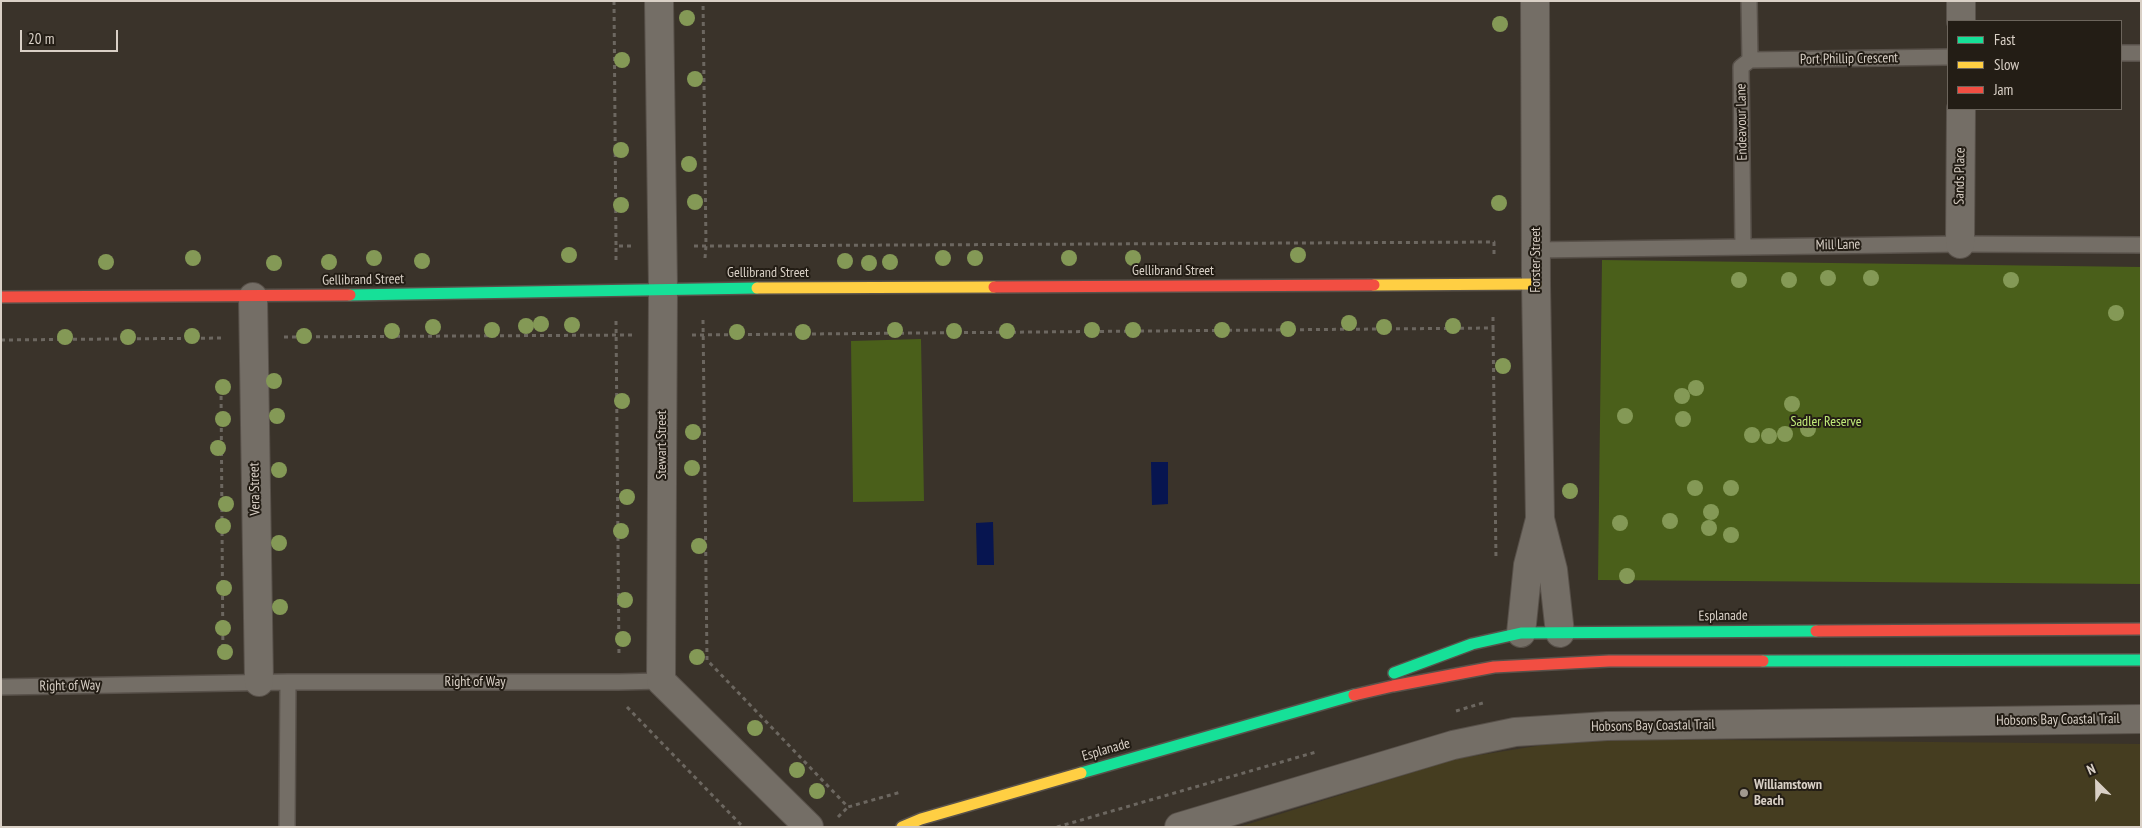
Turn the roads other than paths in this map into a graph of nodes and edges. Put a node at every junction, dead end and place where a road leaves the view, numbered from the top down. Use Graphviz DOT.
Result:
graph roads {
  1 [pos="659,1"];
  2 [pos="1535,1"];
  3 [pos="1749,1"];
  4 [pos="1961,1"];
  5 [pos="1961,20"];
  6 [pos="2122,53"];
  7 [pos="2141,53"];
  8 [pos="1947,58"];
  9 [pos="1750,60"];
  10 [pos="1961,110"];
  11 [pos="1960,244"];
  12 [pos="2141,245"];
  13 [pos="1743,246"];
  14 [pos="1536,250"];
  15 [pos="1536,284"];
  16 [pos="663,289"];
  17 [pos="1,297"];
  18 [pos="253,297"];
  19 [pos="1540,519"];
  20 [pos="2141,628"];
  21 [pos="1521,633"];
  22 [pos="1552,646"];
  23 [pos="2141,660"];
  24 [pos="661,680"];
  25 [pos="259,682"];
  26 [pos="288,682"];
  27 [pos="1,687"];
  28 [pos="1319,704"];
  29 [pos="2141,719"];
  30 [pos="287,827"];
  31 [pos="809,827"];
  32 [pos="902,827"];
  33 [pos="1179,827"];
  1 -- 16 [label="street, Stewart Street"];
  2 -- 14 [label="street, Forster Street"];
  3 -- 9 [label="lane, Endeavour Lane"];
  4 -- 5 [label="street"];
  6 -- 7 [label="lane"];
  8 -- 9 [label="lane, Port Phillip Crescent"];
  9 -- 13 [label="lane, Endeavour Lane"];
  10 -- 11 [label="street, Sands Place"];
  11 -- 12 [label="lane, Mill Lane"];
  11 -- 13 [label="lane, Mill Lane"];
  13 -- 14 [label="lane, Mill Lane"];
  14 -- 15 [label="street, Forster Street"];
  15 -- 16 [label="street, Gellibrand Street"];
  15 -- 19 [label="street, Forster Street"];
  16 -- 18 [label="street, Gellibrand Street"];
  16 -- 24 [label="street, Stewart Street"];
  17 -- 18 [label="street, Gellibrand Street"];
  18 -- 25 [label="street, Vera Street"];
  19 -- 21 [label="street, Forster Street"];
  19 -- 22 [label="street, Forster Street"];
  20 -- 22 [label="street, Esplanade"];
  21 -- 22 [label="street, Esplanade"];
  21 -- 28 [label="street, Esplanade"];
  22 -- 23 [label="street, Esplanade"];
  22 -- 28 [label="street, Esplanade"];
  24 -- 26 [label="lane, Right of Way"];
  24 -- 31 [label="street"];
  25 -- 26 [label="lane, Right of Way"];
  25 -- 27 [label="lane, Right of Way"];
  26 -- 30 [label="lane"];
  28 -- 32 [label="street, Esplanade"];
  29 -- 33 [label="street, Hobsons Bay Coastal Trail"];
}
